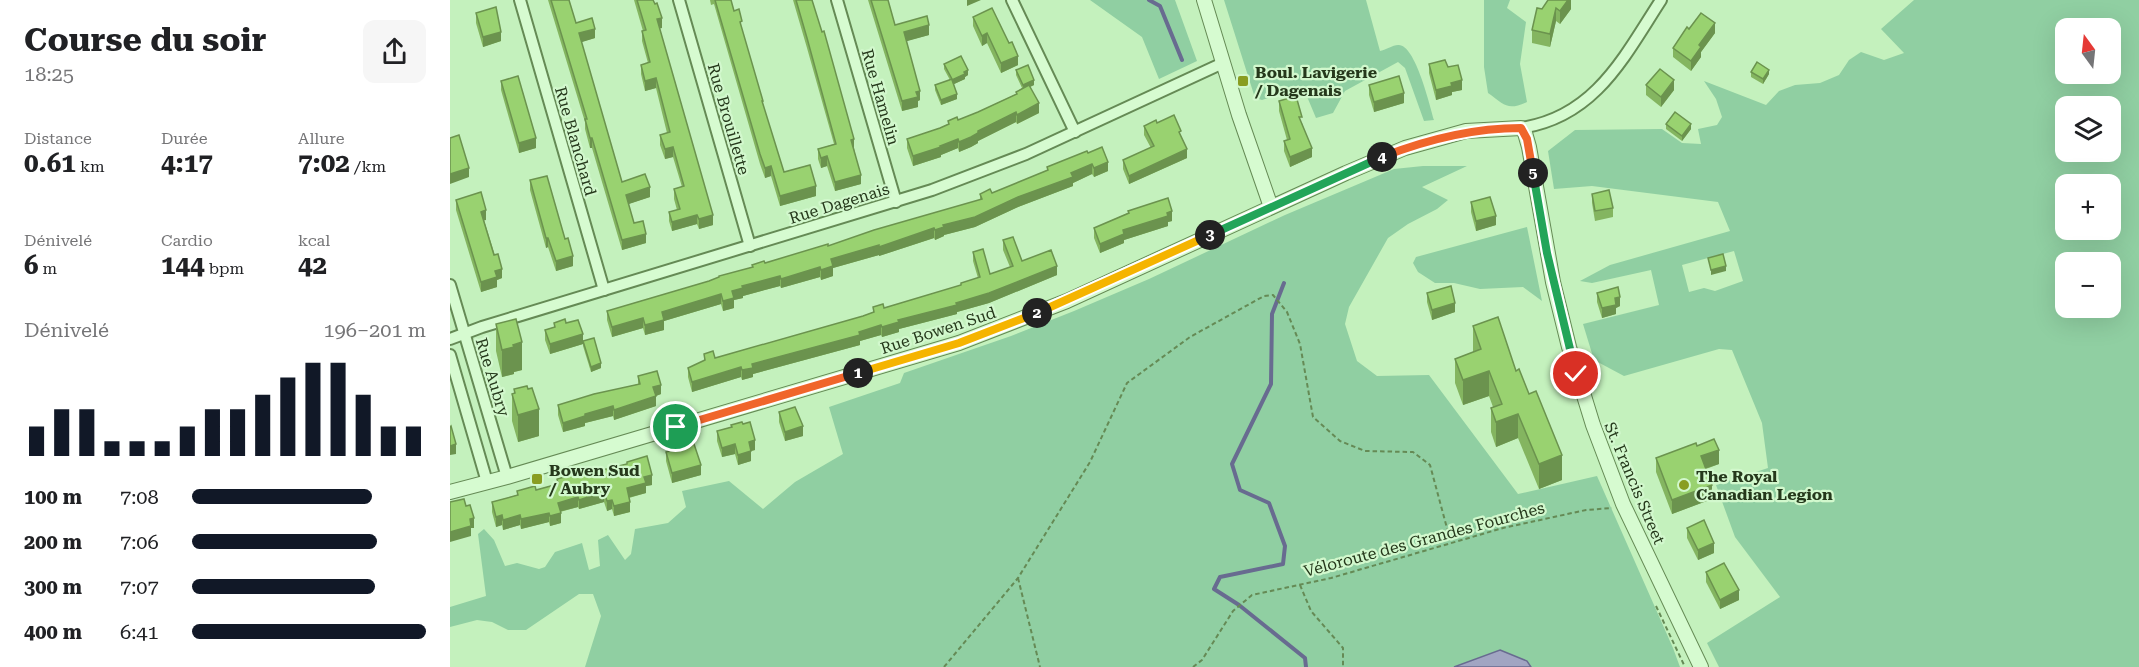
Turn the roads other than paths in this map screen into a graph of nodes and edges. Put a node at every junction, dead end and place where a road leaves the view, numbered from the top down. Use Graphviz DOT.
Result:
graph roads {
  1 [pos="520,0"];
  2 [pos="679,0"];
  3 [pos="837,0"];
  4 [pos="1012,0"];
  5 [pos="1204,0"];
  6 [pos="1661,0"];
  7 [pos="1223,63"];
  8 [pos="1521,128"];
  9 [pos="1075,132"];
  10 [pos="896,202"];
  11 [pos="1272,207"];
  12 [pos="750,246"];
  13 [pos="450,285"];
  14 [pos="604,290"];
  15 [pos="464,334"];
  16 [pos="450,339"];
  17 [pos="450,356"];
  18 [pos="507,477"];
  19 [pos="487,482"];
  20 [pos="450,492"];
  21 [pos="1701,667"];
  1 -- 14 [label="street, Rue Blanchard"];
  2 -- 12 [label="street, Rue Brouillette"];
  3 -- 10 [label="street, Rue Hamelin"];
  4 -- 9 [label="street"];
  5 -- 7 [label="street"];
  6 -- 8 [label="street"];
  7 -- 9 [label="street, Rue Dagenais"];
  7 -- 11 [label="street"];
  8 -- 11 [label="street, Rue Bowen Sud"];
  8 -- 21 [label="street, St. Francis Street"];
  9 -- 10 [label="street, Rue Dagenais"];
  10 -- 12 [label="street, Rue Dagenais"];
  11 -- 18 [label="street, Rue Bowen Sud"];
  12 -- 14 [label="street, Rue Dagenais"];
  13 -- 15 [label="street, Rue Aubry"];
  14 -- 15 [label="street, Rue Dagenais"];
  15 -- 16 [label="street, Rue Dagenais"];
  15 -- 18 [label="street, Rue Aubry"];
  17 -- 19 [label="street"];
  18 -- 19 [label="street, Rue Bowen Sud"];
  19 -- 20 [label="street, Rue Bowen Sud"];
}
